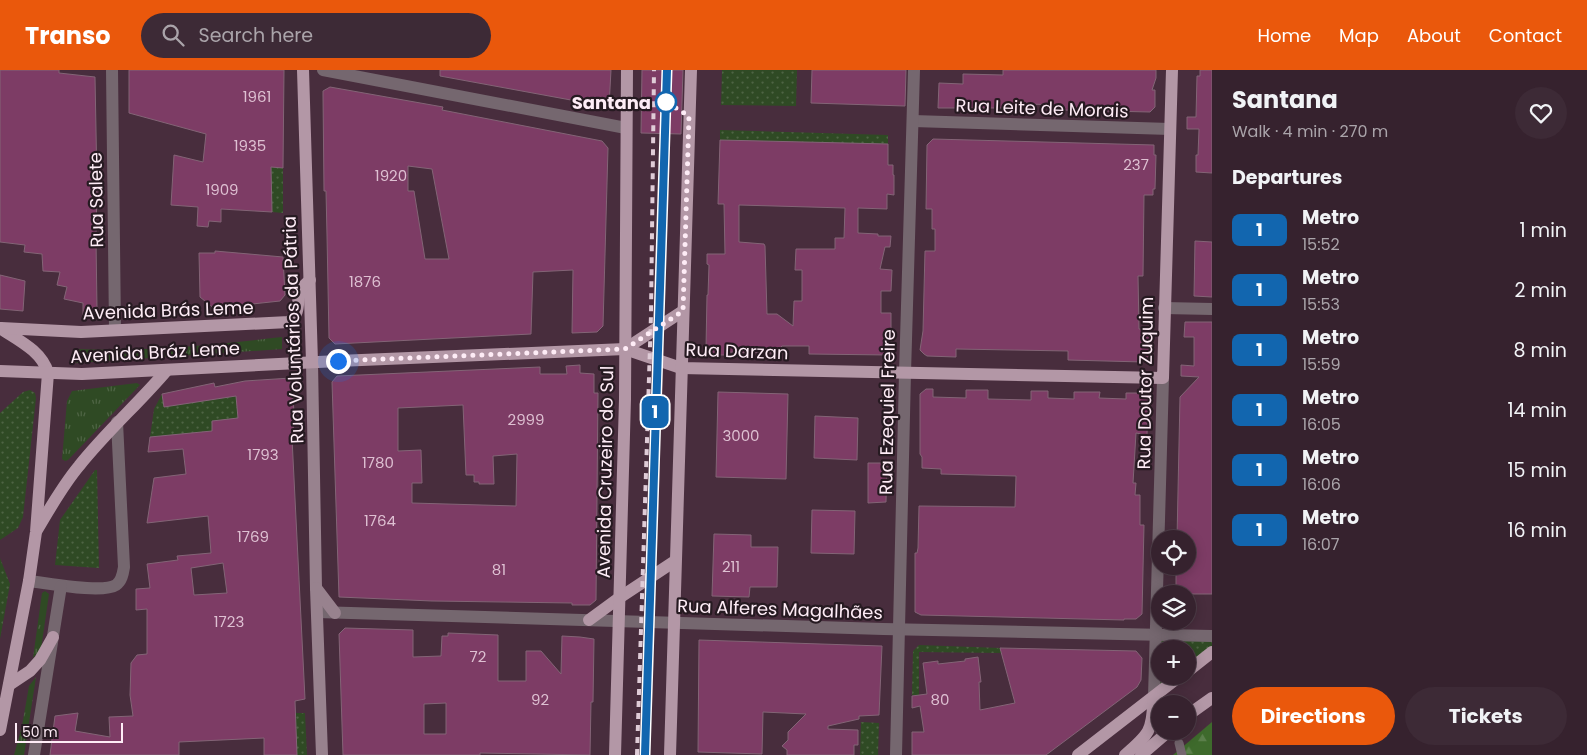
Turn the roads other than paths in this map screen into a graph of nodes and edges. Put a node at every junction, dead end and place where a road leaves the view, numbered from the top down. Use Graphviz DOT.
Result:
graph roads {
  1 [pos="112,70"];
  2 [pos="323,70"];
  3 [pos="627,70"];
  4 [pos="691,70"];
  5 [pos="914,70"];
  6 [pos="1172,70"];
  7 [pos="301,73"];
  8 [pos="913,121"];
  9 [pos="626,128"];
  10 [pos="1170,130"];
  11 [pos="310,280"];
  12 [pos="1164,308"];
  13 [pos="1212,309"];
  14 [pos="683,311"];
  15 [pos="0,328"];
  16 [pos="115,330"];
  17 [pos="625,349"];
  18 [pos="312,362"];
  19 [pos="681,368"];
  20 [pos="167,370"];
  21 [pos="0,371"];
  22 [pos="48,373"];
  23 [pos="904,373"];
  24 [pos="1163,378"];
  25 [pos="117,422"];
  26 [pos="36,532"];
  27 [pos="676,561"];
  28 [pos="29,581"];
  29 [pos="62,586"];
  30 [pos="316,588"];
  31 [pos="619,598"];
  32 [pos="317,612"];
  33 [pos="335,613"];
  34 [pos="589,620"];
  35 [pos="618,621"];
  36 [pos="674,624"];
  37 [pos="899,630"];
  38 [pos="1155,635"];
  39 [pos="1212,636"];
  40 [pos="53,638"];
  41 [pos="1212,652"];
  42 [pos="1196,665"];
  43 [pos="9,685"];
  44 [pos="1169,685"];
  45 [pos="1154,695"];
  46 [pos="1156,695"];
  47 [pos="1212,698"];
  48 [pos="1151,699"];
  49 [pos="1196,709"];
  50 [pos="1151,722"];
  51 [pos="0,730"];
  52 [pos="1158,740"];
  53 [pos="1179,743"];
  54 [pos="34,755"];
  55 [pos="322,755"];
  56 [pos="614,755"];
  57 [pos="670,755"];
  58 [pos="896,755"];
  59 [pos="1078,755"];
  60 [pos="1125,755"];
  61 [pos="1141,755"];
  62 [pos="1182,755"];
  1 -- 16 [label="street, Rua Salete"];
  2 -- 9 [label="street"];
  3 -- 9 [label="main road, Avenida Cruzeiro do Sul"];
  4 -- 14 [label="main road"];
  5 -- 8 [label="street, Rua Ezequiel Freire"];
  6 -- 10 [label="main road, Rua Doutor Zuquim"];
  7 -- 11 [label="main road, Rua Voluntários da Pátria"];
  8 -- 10 [label="street, Rua Leite de Morais"];
  8 -- 23 [label="street, Rua Ezequiel Freire"];
  9 -- 17 [label="main road, Avenida Cruzeiro do Sul"];
  10 -- 12 [label="main road, Rua Doutor Zuquim"];
  11 -- 16 [label="main road, Avenida Brás Leme"];
  11 -- 18 [label="main road, Rua Voluntários da Pátria"];
  12 -- 13 [label="street"];
  12 -- 24 [label="main road, Rua Doutor Zuquim"];
  14 -- 17 [label="main road"];
  14 -- 19 [label="main road"];
  15 -- 16 [label="main road, Avenida Brás Leme"];
  15 -- 22 [label="main road"];
  17 -- 18 [label="main road, Rua Darzan"];
  17 -- 19 [label="main road, Rua Darzan"];
  17 -- 31 [label="main road, Avenida Cruzeiro do Sul"];
  18 -- 20 [label="main road, Avenida Bráz Leme"];
  18 -- 30 [label="main road, Rua Voluntários da Pátria"];
  19 -- 23 [label="main road, Rua Darzan"];
  19 -- 27 [label="main road"];
  20 -- 22 [label="main road, Avenida Bráz Leme"];
  20 -- 25 [label="main road"];
  21 -- 22 [label="main road, Avenida Bráz Leme"];
  22 -- 26 [label="main road"];
  23 -- 24 [label="main road, Rua Darzan"];
  23 -- 37 [label="street, Rua Ezequiel Freire"];
  24 -- 38 [label="street, Rua Doutor Zuquim"];
  25 -- 26 [label="main road"];
  25 -- 29 [label="street"];
  26 -- 28 [label="main road"];
  27 -- 31 [label="main road"];
  27 -- 36 [label="main road"];
  28 -- 29 [label="street"];
  28 -- 43 [label="main road"];
  29 -- 40 [label="street"];
  30 -- 32 [label="main road, Rua Voluntários da Pátria"];
  30 -- 33 [label="main road"];
  31 -- 34 [label="main road"];
  31 -- 35 [label="main road, Avenida Cruzeiro do Sul"];
  32 -- 33 [label="street, Rua Alferes Magalhães"];
  32 -- 55 [label="main road, Rua Voluntários da Pátria"];
  33 -- 34 [label="street, Rua Alferes Magalhães"];
  34 -- 35 [label="street, Rua Alferes Magalhães"];
  35 -- 36 [label="street, Rua Alferes Magalhães"];
  35 -- 56 [label="main road, Avenida Cruzeiro do Sul"];
  36 -- 37 [label="street, Rua Alferes Magalhães"];
  36 -- 57 [label="main road"];
  37 -- 38 [label="street, Rua Alferes Magalhães"];
  37 -- 58 [label="street, Rua Ezequiel Freire"];
  38 -- 39 [label="street, Rua Alferes Magalhães"];
  38 -- 45 [label="street, Rua Doutor Zuquim"];
  40 -- 43 [label="main road"];
  40 -- 54 [label="street"];
  41 -- 42 [label="main road"];
  43 -- 51 [label="main road"];
  44 -- 46 [label="main road"];
  47 -- 49 [label="main road"];
  48 -- 59 [label="main road"];
  50 -- 60 [label="main road"];
  52 -- 61 [label="main road"];
  53 -- 62 [label="street"];
}
